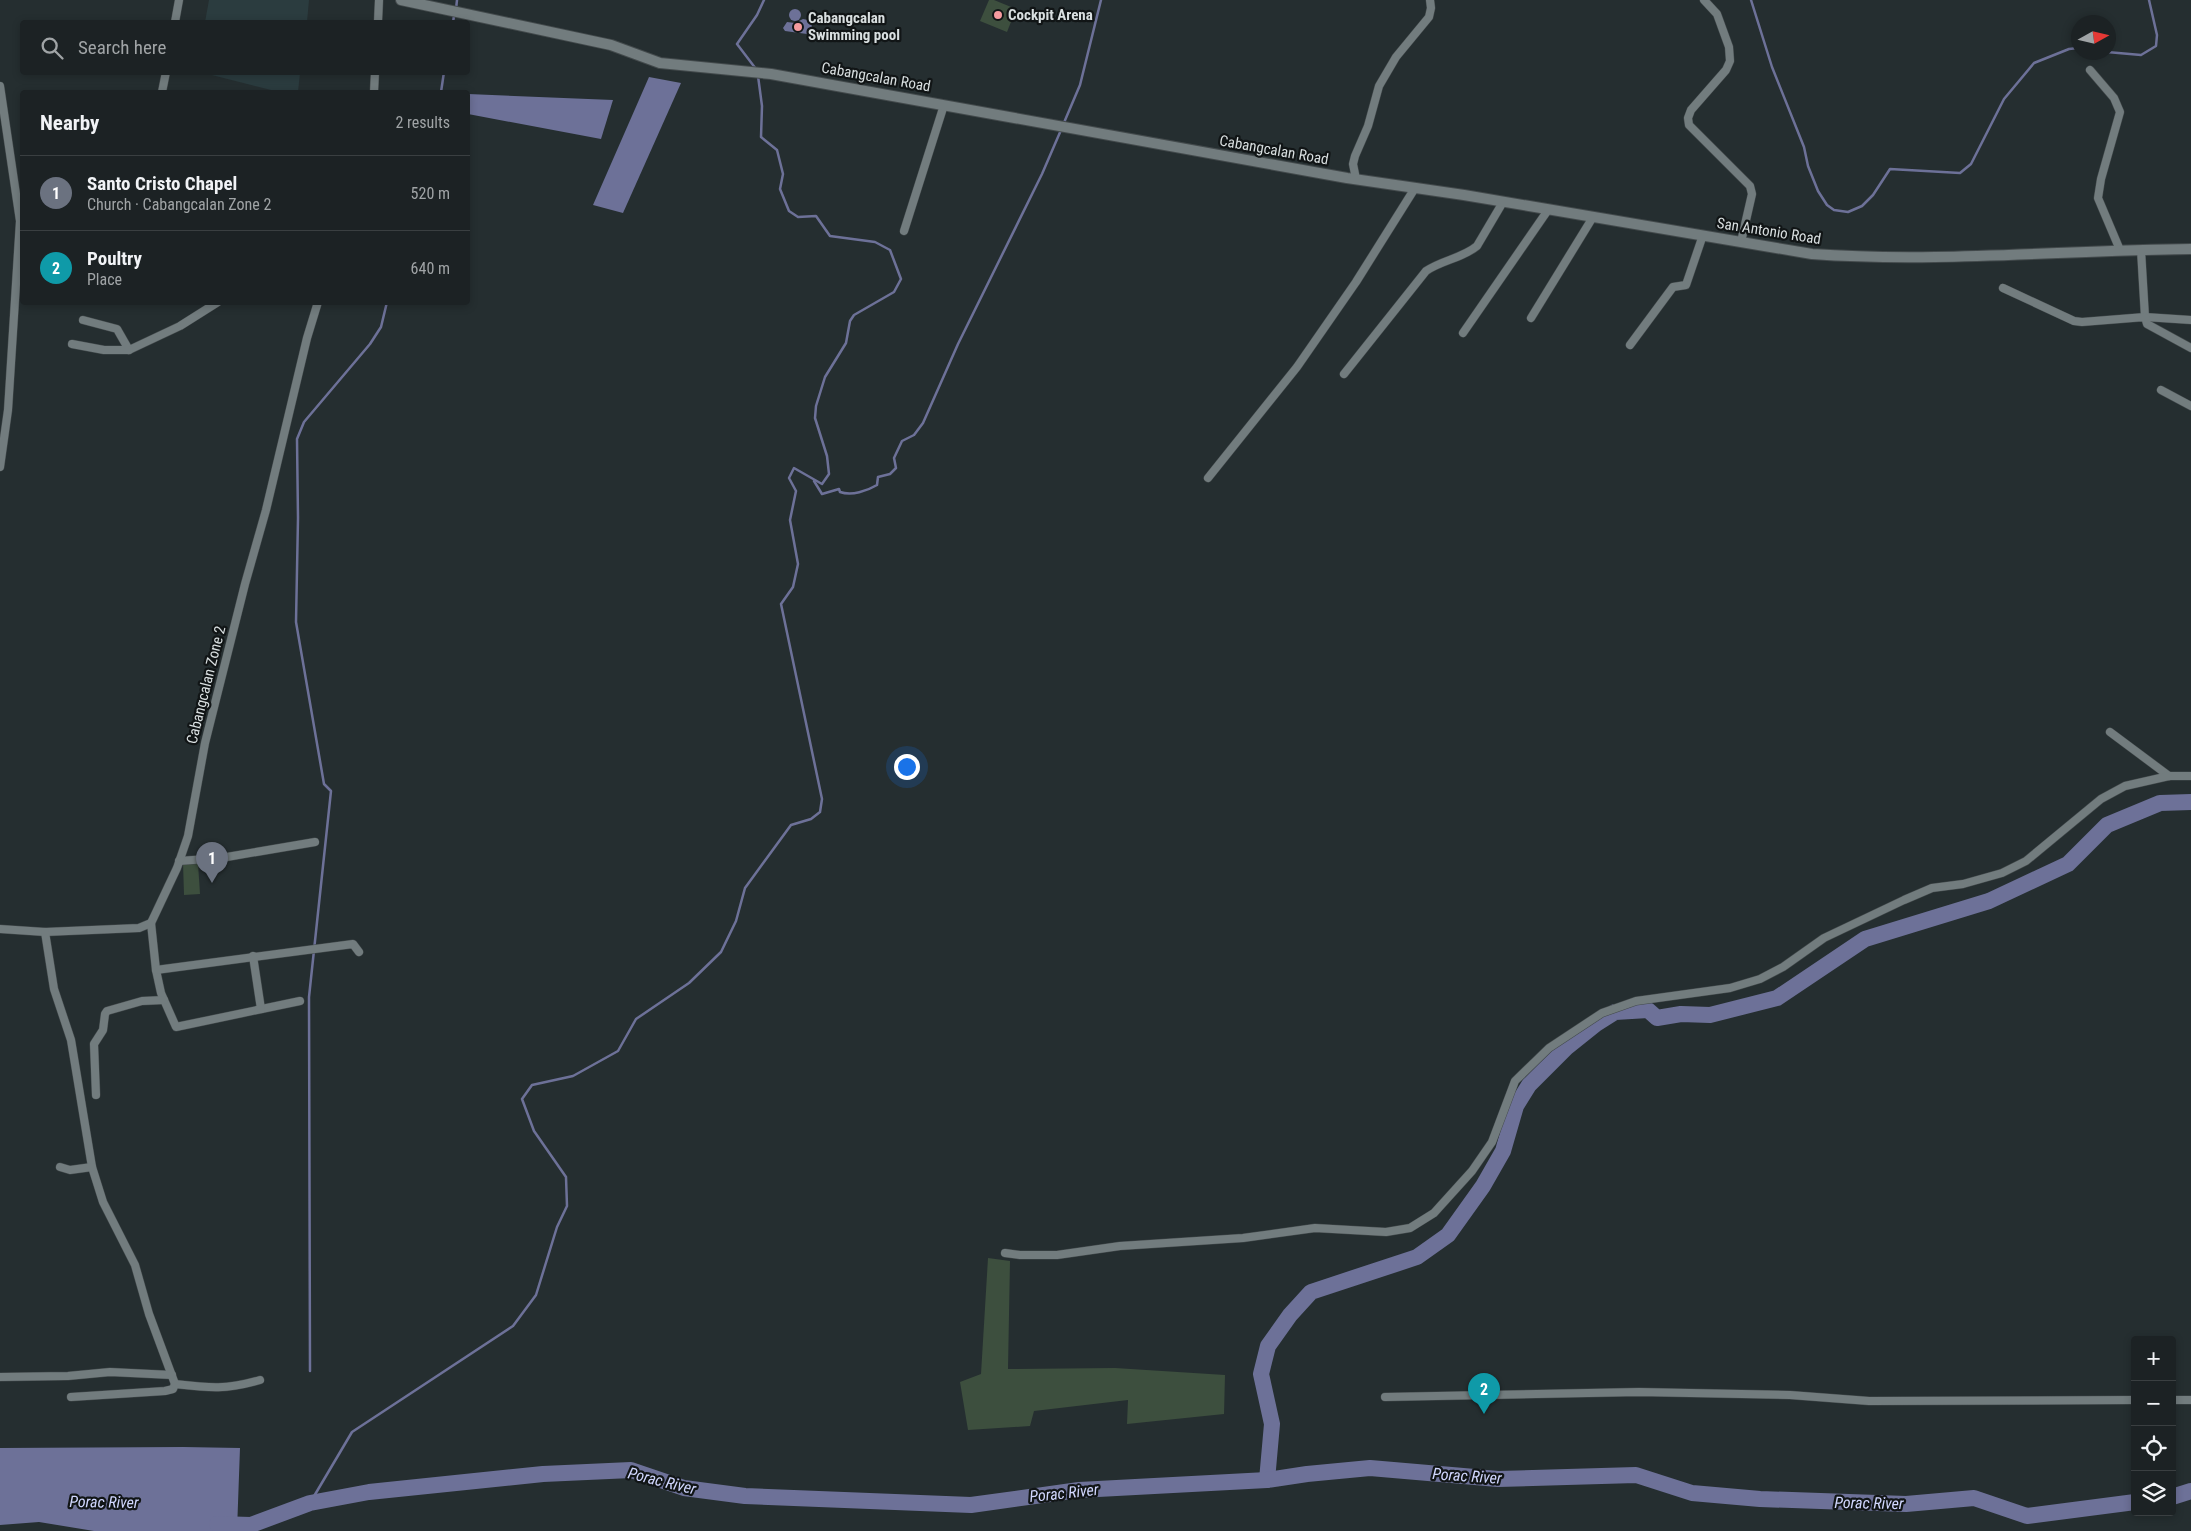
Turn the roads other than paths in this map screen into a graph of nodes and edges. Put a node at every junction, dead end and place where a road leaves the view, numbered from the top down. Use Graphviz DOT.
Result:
graph roads {
  1 [pos="179,0"];
  2 [pos="379,0"];
  3 [pos="401,0"];
  4 [pos="1430,0"];
  5 [pos="1704,0"];
  6 [pos="175,20"];
  7 [pos="378,20"];
  8 [pos="2090,70"];
  9 [pos="165,75"];
  10 [pos="375,75"];
  11 [pos="0,86"];
  12 [pos="162,90"];
  13 [pos="374,90"];
  14 [pos="944,105"];
  15 [pos="1351,179"];
  16 [pos="1415,188"];
  17 [pos="1503,202"];
  18 [pos="1548,210"];
  19 [pos="1593,217"];
  20 [pos="904,232"];
  21 [pos="1703,236"];
  22 [pos="1741,242"];
  23 [pos="2191,249"];
  24 [pos="2120,250"];
  25 [pos="2141,250"];
  26 [pos="2003,288"];
  27 [pos="213,305"];
  28 [pos="317,305"];
  29 [pos="2145,317"];
  30 [pos="1531,318"];
  31 [pos="83,320"];
  32 [pos="2191,320"];
  33 [pos="1463,334"];
  34 [pos="72,344"];
  35 [pos="1630,345"];
  36 [pos="2191,348"];
  37 [pos="129,350"];
  38 [pos="1344,374"];
  39 [pos="2161,390"];
  40 [pos="2191,406"];
  41 [pos="0,466"];
  42 [pos="1208,478"];
  43 [pos="2110,732"];
  44 [pos="2169,776"];
  45 [pos="2191,776"];
  46 [pos="315,842"];
  47 [pos="179,861"];
  48 [pos="151,923"];
  49 [pos="0,929"];
  50 [pos="45,932"];
  51 [pos="359,952"];
  52 [pos="253,956"];
  53 [pos="156,970"];
  54 [pos="164,1000"];
  55 [pos="300,1001"];
  56 [pos="261,1008"];
  57 [pos="96,1095"];
  58 [pos="60,1167"];
  59 [pos="92,1168"];
  60 [pos="1005,1253"];
  61 [pos="172,1375"];
  62 [pos="0,1377"];
  63 [pos="260,1380"];
  64 [pos="175,1384"];
  65 [pos="70,1397"];
  66 [pos="1385,1397"];
  67 [pos="2131,1400"];
  68 [pos="2176,1400"];
  69 [pos="2191,1400"];
  1 -- 6 [label="street"];
  2 -- 7 [label="street"];
  3 -- 14 [label="street, Cabangcalan Road"];
  4 -- 15 [label="street"];
  5 -- 22 [label="street"];
  8 -- 24 [label="street"];
  9 -- 12 [label="street"];
  10 -- 13 [label="street"];
  11 -- 41 [label="street"];
  14 -- 15 [label="street, Cabangcalan Road"];
  14 -- 20 [label="street"];
  15 -- 16 [label="street, San Antonio Road"];
  16 -- 17 [label="street, San Antonio Road"];
  16 -- 42 [label="street"];
  17 -- 18 [label="street, San Antonio Road"];
  17 -- 38 [label="street"];
  18 -- 19 [label="street, San Antonio Road"];
  18 -- 33 [label="street"];
  19 -- 21 [label="street, San Antonio Road"];
  19 -- 30 [label="street"];
  21 -- 22 [label="street, San Antonio Road"];
  21 -- 35 [label="street"];
  22 -- 24 [label="street, San Antonio Road"];
  23 -- 25 [label="street, San Antonio Road"];
  24 -- 25 [label="street, San Antonio Road"];
  25 -- 29 [label="street"];
  26 -- 29 [label="street"];
  27 -- 37 [label="street"];
  28 -- 47 [label="street, Cabangcalan Zone 2"];
  29 -- 32 [label="street"];
  29 -- 36 [label="street"];
  31 -- 37 [label="street"];
  34 -- 37 [label="street"];
  39 -- 40 [label="street"];
  43 -- 44 [label="street"];
  44 -- 45 [label="street"];
  44 -- 60 [label="street"];
  46 -- 47 [label="street"];
  47 -- 48 [label="street, Cabangcalan Zone 2"];
  48 -- 50 [label="street"];
  48 -- 53 [label="street"];
  49 -- 50 [label="street"];
  50 -- 59 [label="street"];
  51 -- 52 [label="street"];
  52 -- 53 [label="street"];
  52 -- 56 [label="street"];
  53 -- 54 [label="street"];
  54 -- 56 [label="street"];
  54 -- 57 [label="street"];
  55 -- 56 [label="street"];
  58 -- 59 [label="street"];
  59 -- 61 [label="street"];
  61 -- 62 [label="street"];
  61 -- 64 [label="street"];
  63 -- 64 [label="street"];
  64 -- 65 [label="street"];
  66 -- 67 [label="street"];
  68 -- 69 [label="street"];
}
